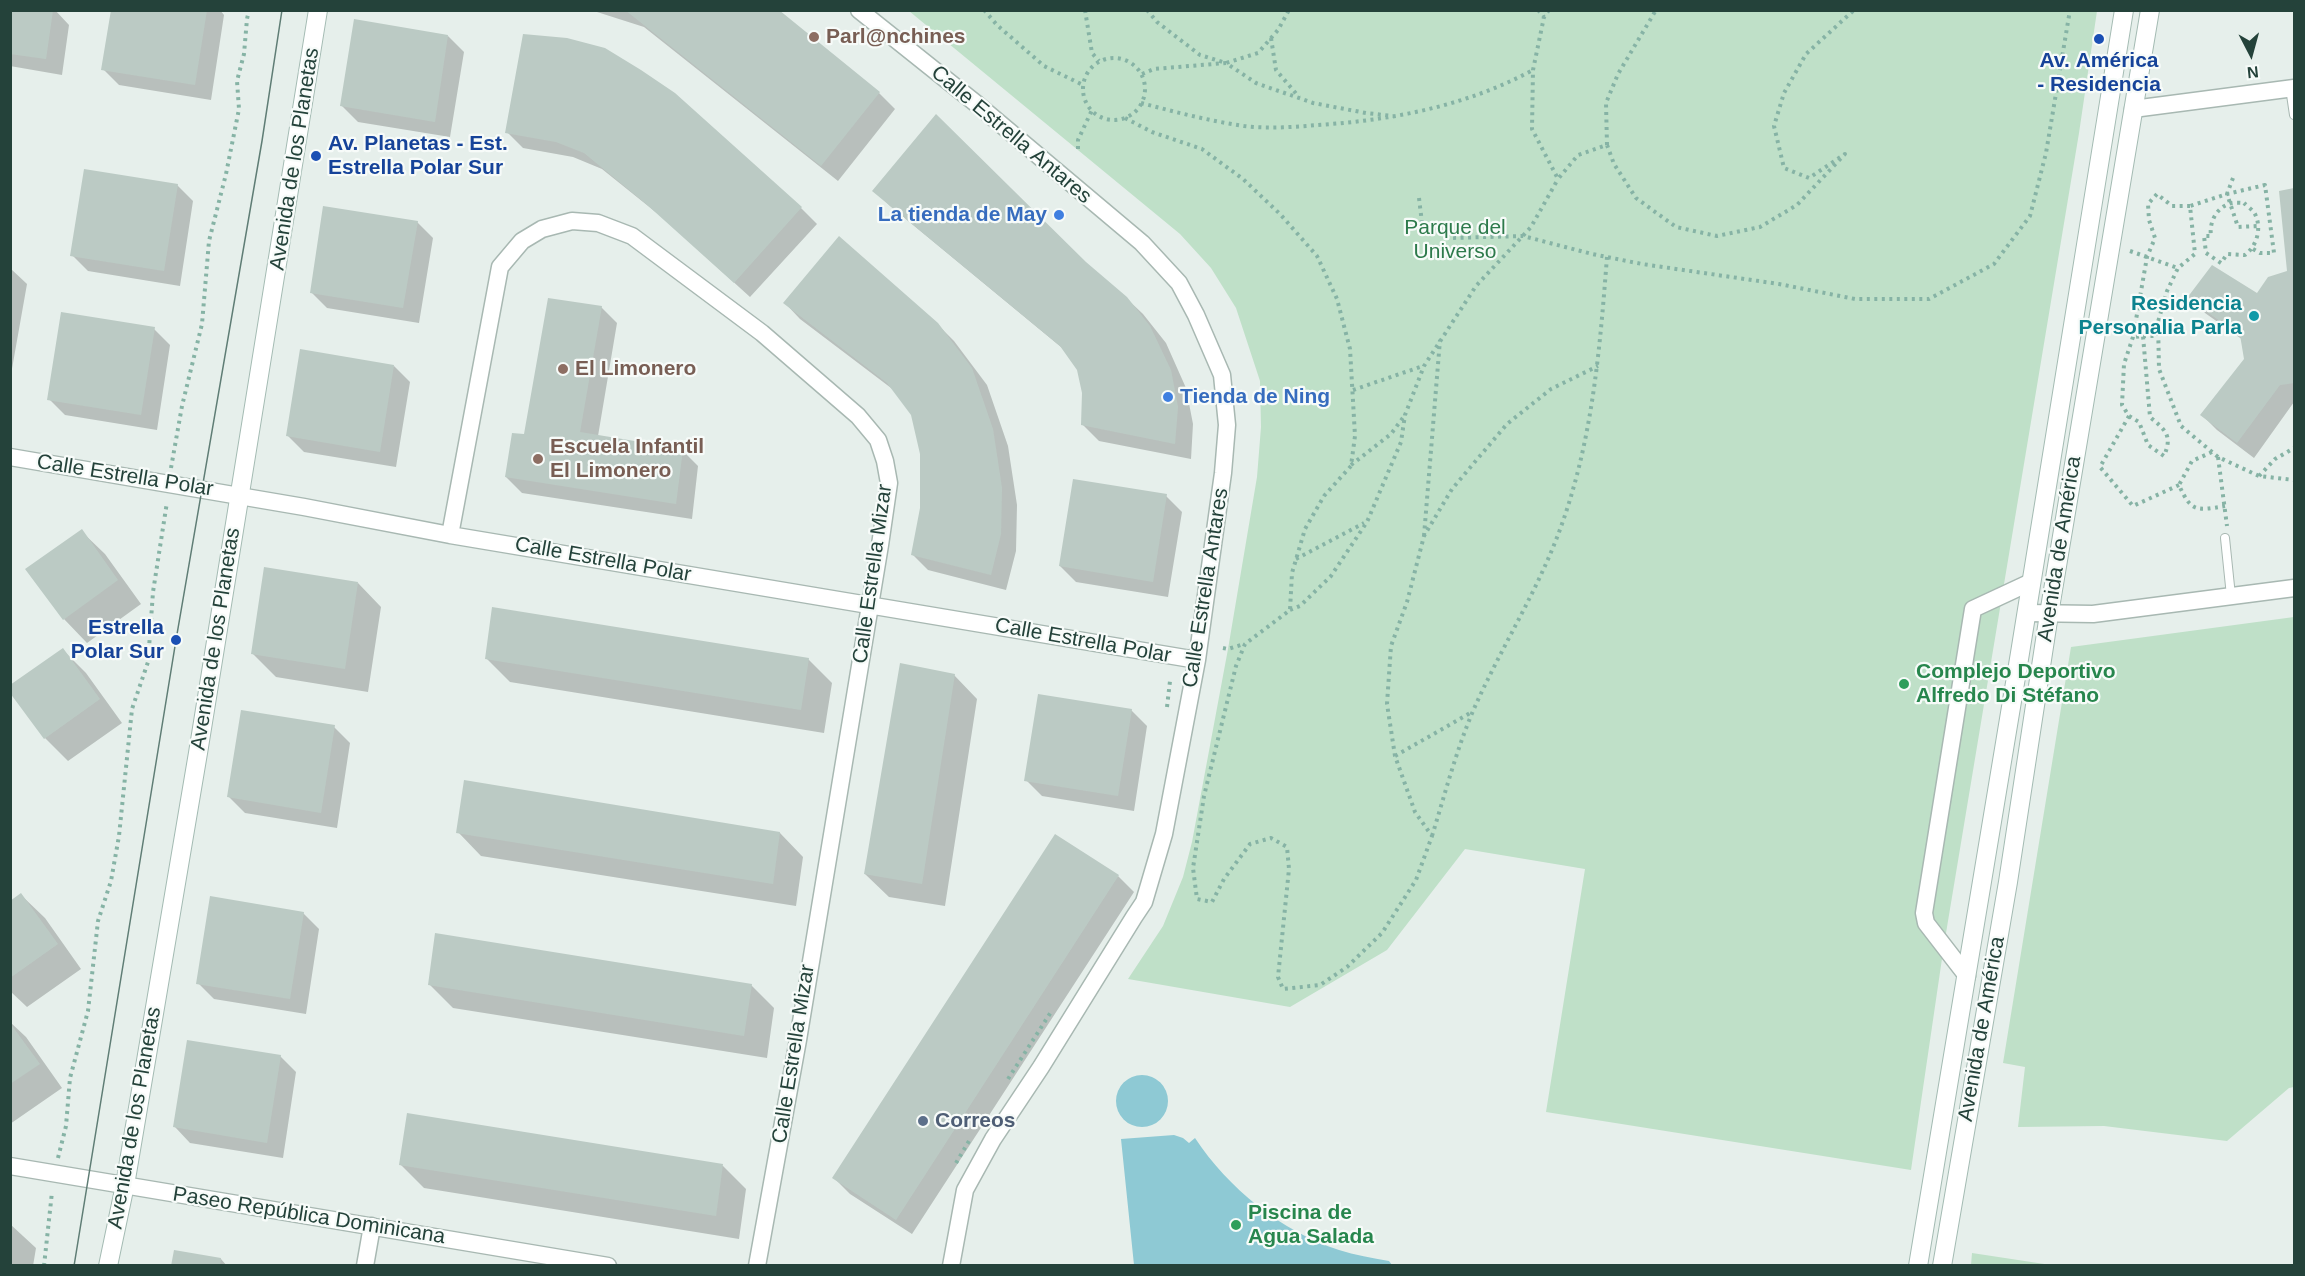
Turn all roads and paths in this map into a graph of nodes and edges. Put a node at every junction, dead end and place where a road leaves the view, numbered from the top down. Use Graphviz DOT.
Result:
graph roads {
  1 [pos="249,10"];
  2 [pos="318,10"];
  3 [pos="859,10"];
  4 [pos="984,10"];
  5 [pos="1085,10"];
  6 [pos="1147,10"];
  7 [pos="1289,10"];
  8 [pos="1538,10"];
  9 [pos="1549,10"];
  10 [pos="1656,10"];
  11 [pos="1854,10"];
  12 [pos="2070,10"];
  13 [pos="2124,10"];
  14 [pos="2150,10"];
  15 [pos="1544,17"];
  16 [pos="1271,38"];
  17 [pos="1099,61"];
  18 [pos="1226,63"];
  19 [pos="1533,70"];
  20 [pos="1142,74"];
  21 [pos="1083,85"];
  22 [pos="2293,88"];
  23 [pos="1300,98"];
  24 [pos="1141,103"];
  25 [pos="2133,109"];
  26 [pos="1092,110"];
  27 [pos="2295,115"];
  28 [pos="1402,116"];
  29 [pos="1125,118"];
  30 [pos="1607,145"];
  31 [pos="1078,149"];
  32 [pos="2233,178"];
  33 [pos="1558,179"];
  34 [pos="2227,194"];
  35 [pos="1419,198"];
  36 [pos="2229,204"];
  37 [pos="2190,206"];
  38 [pos="2258,226"];
  39 [pos="1523,236"];
  40 [pos="2253,249"];
  41 [pos="2130,251"];
  42 [pos="1607,257"];
  43 [pos="2147,257"];
  44 [pos="2178,268"];
  45 [pos="2143,336"];
  46 [pos="2158,336"];
  47 [pos="2133,337"];
  48 [pos="1440,338"];
  49 [pos="1424,366"];
  50 [pos="1598,366"];
  51 [pos="1353,390"];
  52 [pos="1405,415"];
  53 [pos="2129,416"];
  54 [pos="2295,448"];
  55 [pos="2212,452"];
  56 [pos="10,457"];
  57 [pos="2218,457"];
  58 [pos="1351,465"];
  59 [pos="2259,476"];
  60 [pos="2295,480"];
  61 [pos="169,483"];
  62 [pos="2179,485"];
  63 [pos="241,495"];
  64 [pos="2225,506"];
  65 [pos="1367,522"];
  66 [pos="2228,528"];
  67 [pos="450,535"];
  68 [pos="1424,537"];
  69 [pos="2225,538"];
  70 [pos="1296,560"];
  71 [pos="2031,582"];
  72 [pos="2295,588"];
  73 [pos="2231,596"];
  74 [pos="870,606"];
  75 [pos="1290,610"];
  76 [pos="2027,613"];
  77 [pos="2049,614"];
  78 [pos="1245,644"];
  79 [pos="1222,648"];
  80 [pos="1197,660"];
  81 [pos="1170,681"];
  82 [pos="1473,712"];
  83 [pos="1165,718"];
  84 [pos="1395,756"];
  85 [pos="1432,836"];
  86 [pos="1967,976"];
  87 [pos="1055,1005"];
  88 [pos="1005,1084"];
  89 [pos="974,1133"];
  90 [pos="10,1166"];
  91 [pos="953,1170"];
  92 [pos="54,1174"];
  93 [pos="125,1185"];
  94 [pos="372,1226"];
  95 [pos="587,1264"];
  96 [pos="44,1266"];
  97 [pos="108,1266"];
  98 [pos="365,1266"];
  99 [pos="608,1266"];
  100 [pos="757,1266"];
  101 [pos="951,1266"];
  102 [pos="1918,1266"];
  103 [pos="1942,1266"];
  1 -- 61 [label="path"];
  2 -- 63 [label="main road, Avenida de los Planetas"];
  3 -- 80 [label="street, Calle Estrella Antares"];
  4 -- 21 [label="path"];
  5 -- 17 [label="path"];
  6 -- 18 [label="path"];
  7 -- 16 [label="path"];
  8 -- 15 [label="path"];
  9 -- 15 [label="path"];
  10 -- 30 [label="path"];
  11 -- 30 [label="path"];
  12 -- 42 [label="path"];
  13 -- 71 [label="main road, Avenida de América"];
  14 -- 25 [label="main road, Avenida de América"];
  15 -- 19 [label="path"];
  16 -- 18 [label="path"];
  16 -- 23 [label="path"];
  17 -- 20 [label="path"];
  17 -- 21 [label="path"];
  18 -- 20 [label="path"];
  18 -- 23 [label="path"];
  19 -- 28 [label="path"];
  19 -- 33 [label="path"];
  20 -- 24 [label="path"];
  21 -- 26 [label="path"];
  22 -- 25 [label="street"];
  22 -- 27 [label="lane"];
  23 -- 28 [label="path"];
  24 -- 28 [label="path"];
  24 -- 29 [label="path"];
  25 -- 77 [label="main road, Avenida de América"];
  26 -- 29 [label="path"];
  26 -- 31 [label="path"];
  29 -- 51 [label="path"];
  30 -- 33 [label="path"];
  32 -- 34 [label="path"];
  33 -- 39 [label="path"];
  34 -- 36 [label="path"];
  34 -- 37 [label="path"];
  34 -- 40 [label="path"];
  35 -- 39 [label="path"];
  36 -- 38 [label="path"];
  36 -- 38 [label="path"];
  36 -- 40 [label="path"];
  37 -- 43 [label="path"];
  37 -- 44 [label="path"];
  38 -- 40 [label="path"];
  39 -- 42 [label="path"];
  39 -- 48 [label="path"];
  41 -- 43 [label="path"];
  42 -- 50 [label="path"];
  43 -- 44 [label="path"];
  43 -- 47 [label="path"];
  44 -- 46 [label="path"];
  45 -- 46 [label="path"];
  45 -- 47 [label="path"];
  45 -- 53 [label="path"];
  46 -- 55 [label="path"];
  47 -- 53 [label="path"];
  48 -- 49 [label="path"];
  48 -- 68 [label="path"];
  49 -- 51 [label="path"];
  49 -- 52 [label="path"];
  50 -- 68 [label="path"];
  50 -- 82 [label="path"];
  51 -- 58 [label="path"];
  52 -- 58 [label="path"];
  52 -- 65 [label="path"];
  53 -- 62 [label="path"];
  54 -- 59 [label="path"];
  55 -- 57 [label="path"];
  55 -- 62 [label="path"];
  56 -- 61 [label="street, Calle Estrella Polar"];
  57 -- 59 [label="path"];
  57 -- 64 [label="path"];
  58 -- 70 [label="path"];
  59 -- 60 [label="path"];
  61 -- 63 [label="street, Calle Estrella Polar"];
  61 -- 92 [label="path"];
  62 -- 64 [label="path"];
  63 -- 67 [label="street, Calle Estrella Polar"];
  63 -- 93 [label="main road, Avenida de los Planetas"];
  64 -- 66 [label="path"];
  65 -- 70 [label="path"];
  65 -- 75 [label="path"];
  67 -- 74 [label="street, Calle Estrella Polar"];
  67 -- 74 [label="street, Calle Estrella Mizar"];
  68 -- 84 [label="path"];
  69 -- 73 [label="lane"];
  70 -- 75 [label="path"];
  71 -- 76 [label="main road, Avenida de América"];
  71 -- 86 [label="street, Avenida de América"];
  72 -- 73 [label="street"];
  73 -- 77 [label="street"];
  74 -- 80 [label="street, Calle Estrella Polar"];
  74 -- 100 [label="street, Calle Estrella Mizar"];
  75 -- 78 [label="path"];
  76 -- 77 [label="street"];
  76 -- 86 [label="main road, Avenida de América"];
  77 -- 103 [label="main road, Avenida de América"];
  78 -- 79 [label="path"];
  78 -- 85 [label="path"];
  80 -- 101 [label="street, Calle Estrella Antares"];
  81 -- 83 [label="path, Calle Estrella Antares"];
  82 -- 84 [label="path"];
  82 -- 85 [label="path"];
  84 -- 85 [label="path"];
  86 -- 102 [label="main road, Avenida de América"];
  87 -- 88 [label="path"];
  89 -- 91 [label="path"];
  90 -- 92 [label="street, Paseo República Dominicana"];
  92 -- 93 [label="street, Paseo República Dominicana"];
  92 -- 96 [label="path"];
  93 -- 94 [label="street, Paseo República Dominicana"];
  93 -- 97 [label="main road, Avenida de los Planetas"];
  94 -- 95 [label="street, Paseo República Dominicana"];
  94 -- 98 [label="street"];
  95 -- 99 [label="street, Paseo República Dominicana"];
}
